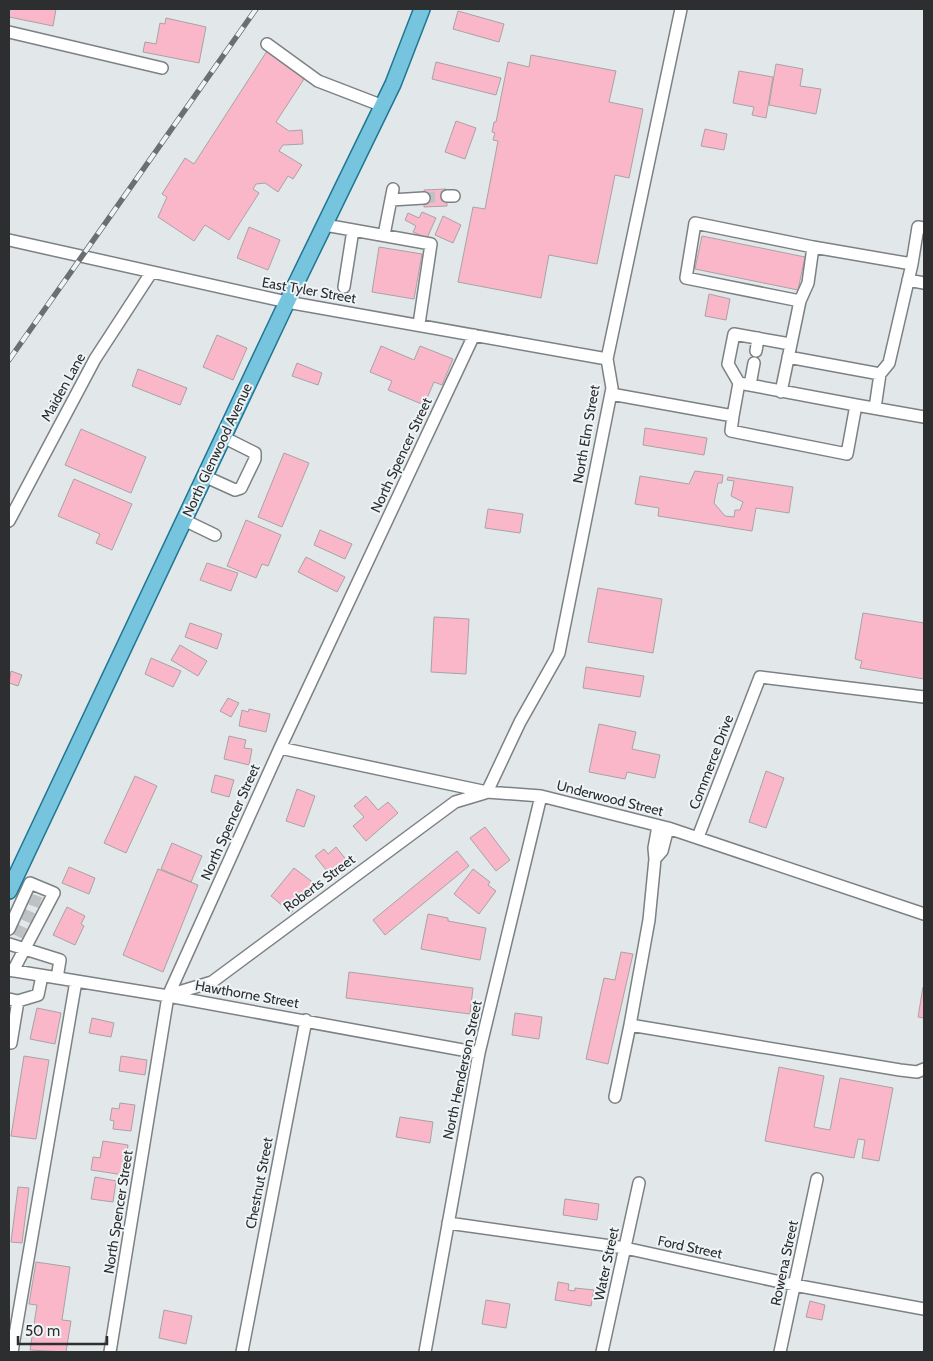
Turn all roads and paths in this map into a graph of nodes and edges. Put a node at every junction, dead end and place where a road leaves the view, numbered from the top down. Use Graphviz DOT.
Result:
graph roads {
  1 [pos="422,9"];
  2 [pos="681,9"];
  3 [pos="9,32"];
  4 [pos="267,44"];
  5 [pos="162,68"];
  6 [pos="383,106"];
  7 [pos="424,198"];
  8 [pos="325,225"];
  9 [pos="924,228"];
  10 [pos="353,230"];
  11 [pos="384,235"];
  12 [pos="9,240"];
  13 [pos="814,247"];
  14 [pos="912,264"];
  15 [pos="151,273"];
  16 [pos="908,280"];
  17 [pos="924,284"];
  18 [pos="344,287"];
  19 [pos="800,301"];
  20 [pos="287,302"];
  21 [pos="420,324"];
  22 [pos="474,335"];
  23 [pos="758,338"];
  24 [pos="790,344"];
  25 [pos="788,357"];
  26 [pos="606,359"];
  27 [pos="880,374"];
  28 [pos="744,384"];
  29 [pos="781,392"];
  30 [pos="611,394"];
  31 [pos="856,405"];
  32 [pos="875,408"];
  33 [pos="734,416"];
  34 [pos="924,417"];
  35 [pos="223,437"];
  36 [pos="204,476"];
  37 [pos="184,520"];
  38 [pos="9,521"];
  39 [pos="215,535"];
  40 [pos="924,698"];
  41 [pos="280,748"];
  42 [pos="487,792"];
  43 [pos="541,796"];
  44 [pos="663,827"];
  45 [pos="698,837"];
  46 [pos="11,886"];
  47 [pos="27,895"];
  48 [pos="924,914"];
  49 [pos="11,928"];
  50 [pos="9,944"];
  51 [pos="26,950"];
  52 [pos="11,971"];
  53 [pos="42,976"];
  54 [pos="57,978"];
  55 [pos="76,981"];
  56 [pos="168,996"];
  57 [pos="13,1000"];
  58 [pos="12,1020"];
  59 [pos="306,1020"];
  60 [pos="630,1025"];
  61 [pos="10,1043"];
  62 [pos="479,1053"];
  63 [pos="924,1069"];
  64 [pos="615,1097"];
  65 [pos="817,1179"];
  66 [pos="640,1183"];
  67 [pos="448,1223"];
  68 [pos="625,1248"];
  69 [pos="794,1285"];
  70 [pos="924,1309"];
  71 [pos="12,1352"];
  72 [pos="110,1352"];
  73 [pos="242,1352"];
  74 [pos="425,1352"];
  75 [pos="602,1352"];
  76 [pos="780,1352"];
  1 -- 6 [label="main road, North Glenwood Avenue"];
  2 -- 26 [label="street, North Elm Street"];
  3 -- 5 [label="street"];
  4 -- 6 [label="street"];
  6 -- 8 [label="main road, North Glenwood Avenue"];
  7 -- 11 [label="street"];
  8 -- 10 [label="street"];
  8 -- 20 [label="main road, North Glenwood Avenue"];
  9 -- 14 [label="street"];
  10 -- 11 [label="street"];
  10 -- 18 [label="street"];
  11 -- 21 [label="street"];
  12 -- 15 [label="street, East Tyler Street"];
  13 -- 14 [label="street"];
  13 -- 19 [label="street"];
  13 -- 19 [label="street"];
  14 -- 16 [label="street"];
  15 -- 20 [label="street, East Tyler Street"];
  15 -- 38 [label="street, Maiden Lane"];
  16 -- 17 [label="street"];
  16 -- 27 [label="street"];
  19 -- 24 [label="street"];
  20 -- 21 [label="street, East Tyler Street"];
  20 -- 35 [label="main road, North Glenwood Avenue"];
  21 -- 22 [label="street, East Tyler Street"];
  22 -- 26 [label="street, East Tyler Street"];
  22 -- 41 [label="street, North Spencer Street"];
  23 -- 24 [label="street"];
  23 -- 28 [label="street"];
  23 -- 28 [label="street"];
  24 -- 25 [label="street"];
  25 -- 27 [label="street"];
  25 -- 29 [label="street"];
  26 -- 30 [label="street, North Elm Street"];
  27 -- 32 [label="street"];
  28 -- 29 [label="street"];
  28 -- 33 [label="street"];
  29 -- 31 [label="street"];
  30 -- 33 [label="street"];
  30 -- 42 [label="street, North Elm Street"];
  31 -- 32 [label="street"];
  31 -- 33 [label="street"];
  32 -- 34 [label="street"];
  35 -- 36 [label="main road, North Glenwood Avenue"];
  35 -- 36 [label="street"];
  36 -- 37 [label="main road, North Glenwood Avenue"];
  37 -- 39 [label="street"];
  37 -- 46 [label="main road, North Glenwood Avenue"];
  40 -- 45 [label="street, Commerce Drive"];
  41 -- 42 [label="street, Underwood Street"];
  41 -- 56 [label="street, North Spencer Street"];
  42 -- 43 [label="street, Underwood Street"];
  42 -- 56 [label="street, Roberts Street"];
  43 -- 44 [label="street, Underwood Street"];
  43 -- 62 [label="street, North Henderson Street"];
  44 -- 45 [label="street, Underwood Street"];
  44 -- 60 [label="street"];
  45 -- 48 [label="street, Underwood Street"];
  46 -- 47 [label="street"];
  47 -- 49 [label="street"];
  47 -- 51 [label="street"];
  50 -- 51 [label="street"];
  51 -- 52 [label="street"];
  51 -- 54 [label="street"];
  52 -- 53 [label="street, Hawthorne Street"];
  53 -- 54 [label="street, Hawthorne Street"];
  53 -- 57 [label="street"];
  54 -- 55 [label="street, Hawthorne Street"];
  55 -- 56 [label="street, Hawthorne Street"];
  55 -- 71 [label="street"];
  56 -- 59 [label="street, Hawthorne Street"];
  56 -- 72 [label="street, North Spencer Street"];
  57 -- 58 [label="street"];
  58 -- 61 [label="street"];
  59 -- 62 [label="street, Hawthorne Street"];
  59 -- 73 [label="street, Chestnut Street"];
  60 -- 63 [label="street"];
  60 -- 64 [label="street"];
  62 -- 67 [label="street, North Henderson Street"];
  65 -- 69 [label="street, Rowena Street"];
  66 -- 68 [label="street, Water Street"];
  67 -- 68 [label="street, Ford Street"];
  67 -- 74 [label="street, North Henderson Street"];
  68 -- 69 [label="street, Ford Street"];
  68 -- 75 [label="street, Water Street"];
  69 -- 70 [label="street, Ford Street"];
  69 -- 76 [label="street, Rowena Street"];
}
